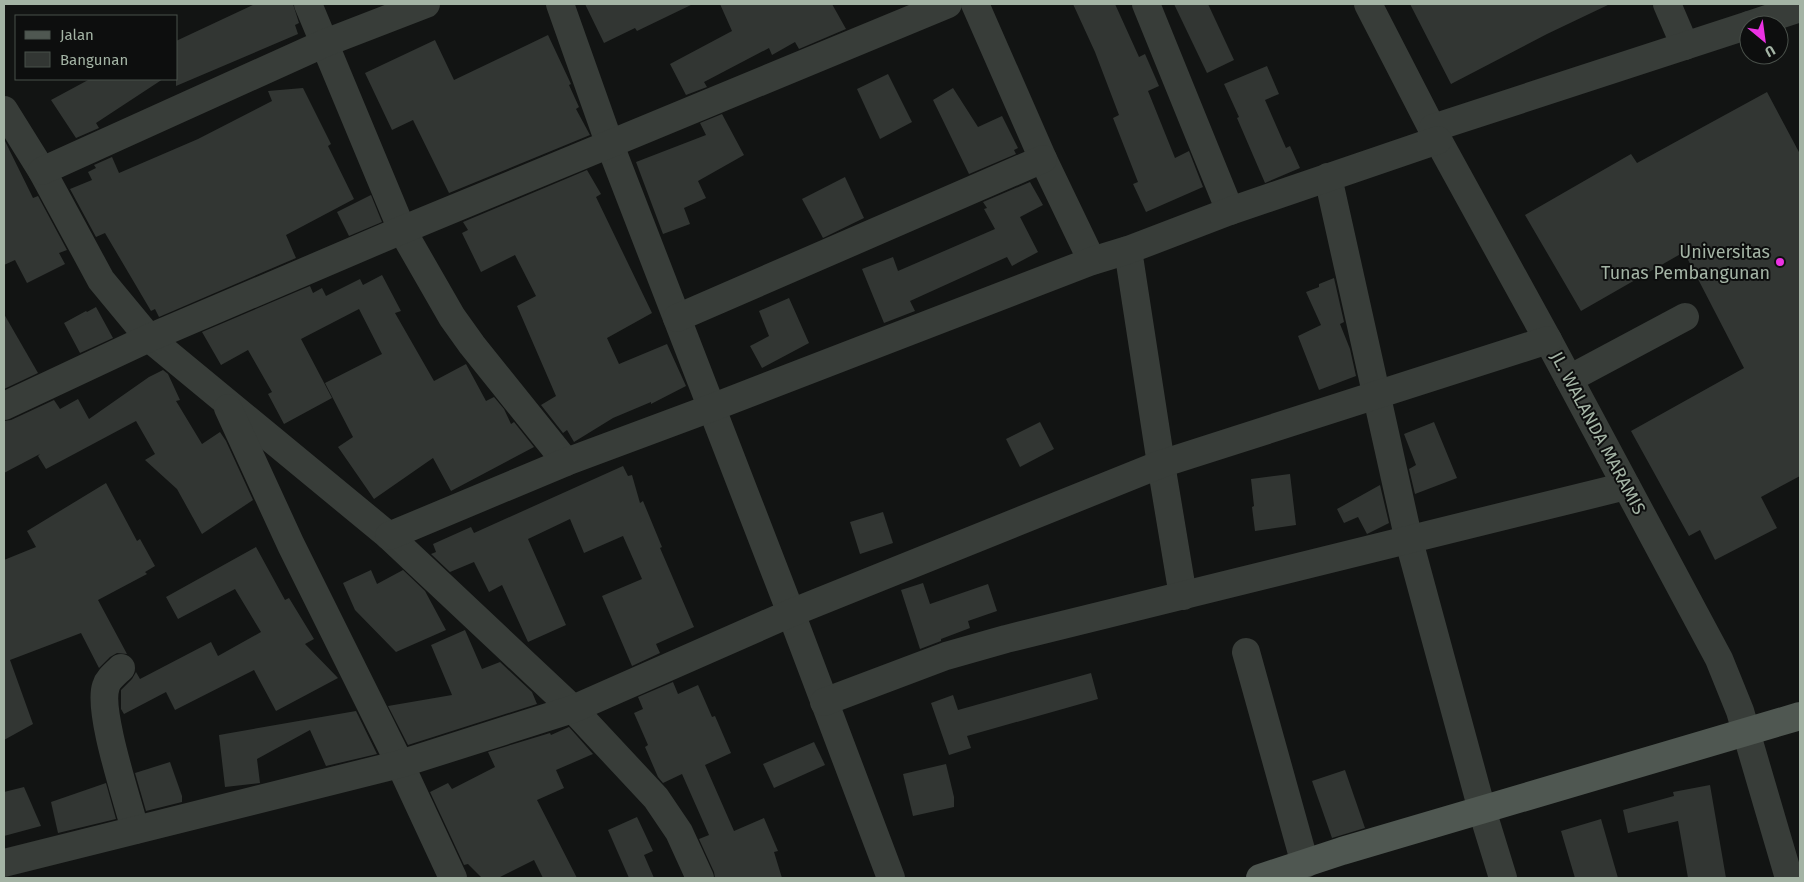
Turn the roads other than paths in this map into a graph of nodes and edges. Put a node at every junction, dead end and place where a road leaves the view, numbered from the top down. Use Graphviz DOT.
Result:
graph roads {
  1 [pos="308,4"];
  2 [pos="426,4"];
  3 [pos="560,4"];
  4 [pos="948,4"];
  5 [pos="974,4"];
  6 [pos="1146,4"];
  7 [pos="1368,4"];
  8 [pos="1667,4"];
  9 [pos="1800,8"];
  10 [pos="1779,15"];
  11 [pos="1739,28"];
  12 [pos="325,43"];
  13 [pos="1685,46"];
  14 [pos="4,110"];
  15 [pos="1435,134"];
  16 [pos="610,145"];
  17 [pos="1043,159"];
  18 [pos="42,171"];
  19 [pos="1328,177"];
  20 [pos="1230,211"];
  21 [pos="402,230"];
  22 [pos="1128,250"];
  23 [pos="1092,261"];
  24 [pos="1686,317"];
  25 [pos="677,318"];
  26 [pos="149,338"];
  27 [pos="1548,340"];
  28 [pos="1569,379"];
  29 [pos="1376,395"];
  30 [pos="226,402"];
  31 [pos="4,406"];
  32 [pos="712,408"];
  33 [pos="566,462"];
  34 [pos="1160,464"];
  35 [pos="1626,486"];
  36 [pos="389,536"];
  37 [pos="1409,541"];
  38 [pos="1183,596"];
  39 [pos="791,613"];
  40 [pos="1246,652"];
  41 [pos="121,668"];
  42 [pos="824,702"];
  43 [pos="573,709"];
  44 [pos="1800,716"];
  45 [pos="1746,732"];
  46 [pos="400,764"];
  47 [pos="1482,810"];
  48 [pos="135,830"];
  49 [pos="4,863"];
  50 [pos="1305,864"];
  51 [pos="1792,867"];
  52 [pos="453,878"];
  53 [pos="700,878"];
  54 [pos="891,878"];
  55 [pos="1260,878"];
  56 [pos="1503,878"];
  1 -- 12 [label="street"];
  2 -- 12 [label="street"];
  3 -- 16 [label="street"];
  4 -- 16 [label="street"];
  5 -- 17 [label="street"];
  6 -- 20 [label="street"];
  7 -- 15 [label="street, JL. WALANDA MARAMIS"];
  8 -- 13 [label="street"];
  9 -- 10 [label="street"];
  11 -- 13 [label="street"];
  12 -- 18 [label="street"];
  12 -- 21 [label="street"];
  13 -- 15 [label="street"];
  14 -- 18 [label="street"];
  15 -- 19 [label="street"];
  15 -- 27 [label="street, JL. WALANDA MARAMIS"];
  16 -- 21 [label="street"];
  16 -- 25 [label="street"];
  17 -- 23 [label="street"];
  17 -- 25 [label="street"];
  18 -- 26 [label="street"];
  19 -- 20 [label="street"];
  19 -- 29 [label="street"];
  20 -- 22 [label="street"];
  21 -- 26 [label="street"];
  21 -- 33 [label="street"];
  22 -- 23 [label="street"];
  22 -- 34 [label="street"];
  23 -- 32 [label="street"];
  24 -- 28 [label="street"];
  25 -- 32 [label="street"];
  26 -- 30 [label="street"];
  26 -- 31 [label="street"];
  27 -- 28 [label="street, JL. WALANDA MARAMIS"];
  27 -- 29 [label="street"];
  28 -- 35 [label="street, JL. WALANDA MARAMIS"];
  29 -- 34 [label="street"];
  29 -- 37 [label="street"];
  30 -- 36 [label="street"];
  30 -- 46 [label="street"];
  32 -- 33 [label="street"];
  32 -- 39 [label="street"];
  33 -- 36 [label="street"];
  34 -- 38 [label="street"];
  34 -- 39 [label="street"];
  35 -- 37 [label="street"];
  35 -- 45 [label="street, JL. WALANDA MARAMIS"];
  36 -- 43 [label="street"];
  37 -- 38 [label="street"];
  37 -- 47 [label="street"];
  38 -- 42 [label="street"];
  39 -- 42 [label="street"];
  39 -- 43 [label="street"];
  40 -- 50 [label="street"];
  41 -- 48 [label="street"];
  42 -- 54 [label="street"];
  43 -- 46 [label="street"];
  43 -- 53 [label="street"];
  44 -- 45 [label="main road"];
  45 -- 47 [label="main road"];
  45 -- 51 [label="street, JL. WALANDA MARAMIS"];
  46 -- 48 [label="street"];
  46 -- 52 [label="street"];
  47 -- 50 [label="main road"];
  47 -- 56 [label="street"];
  48 -- 49 [label="street"];
  50 -- 55 [label="main road"];
}
